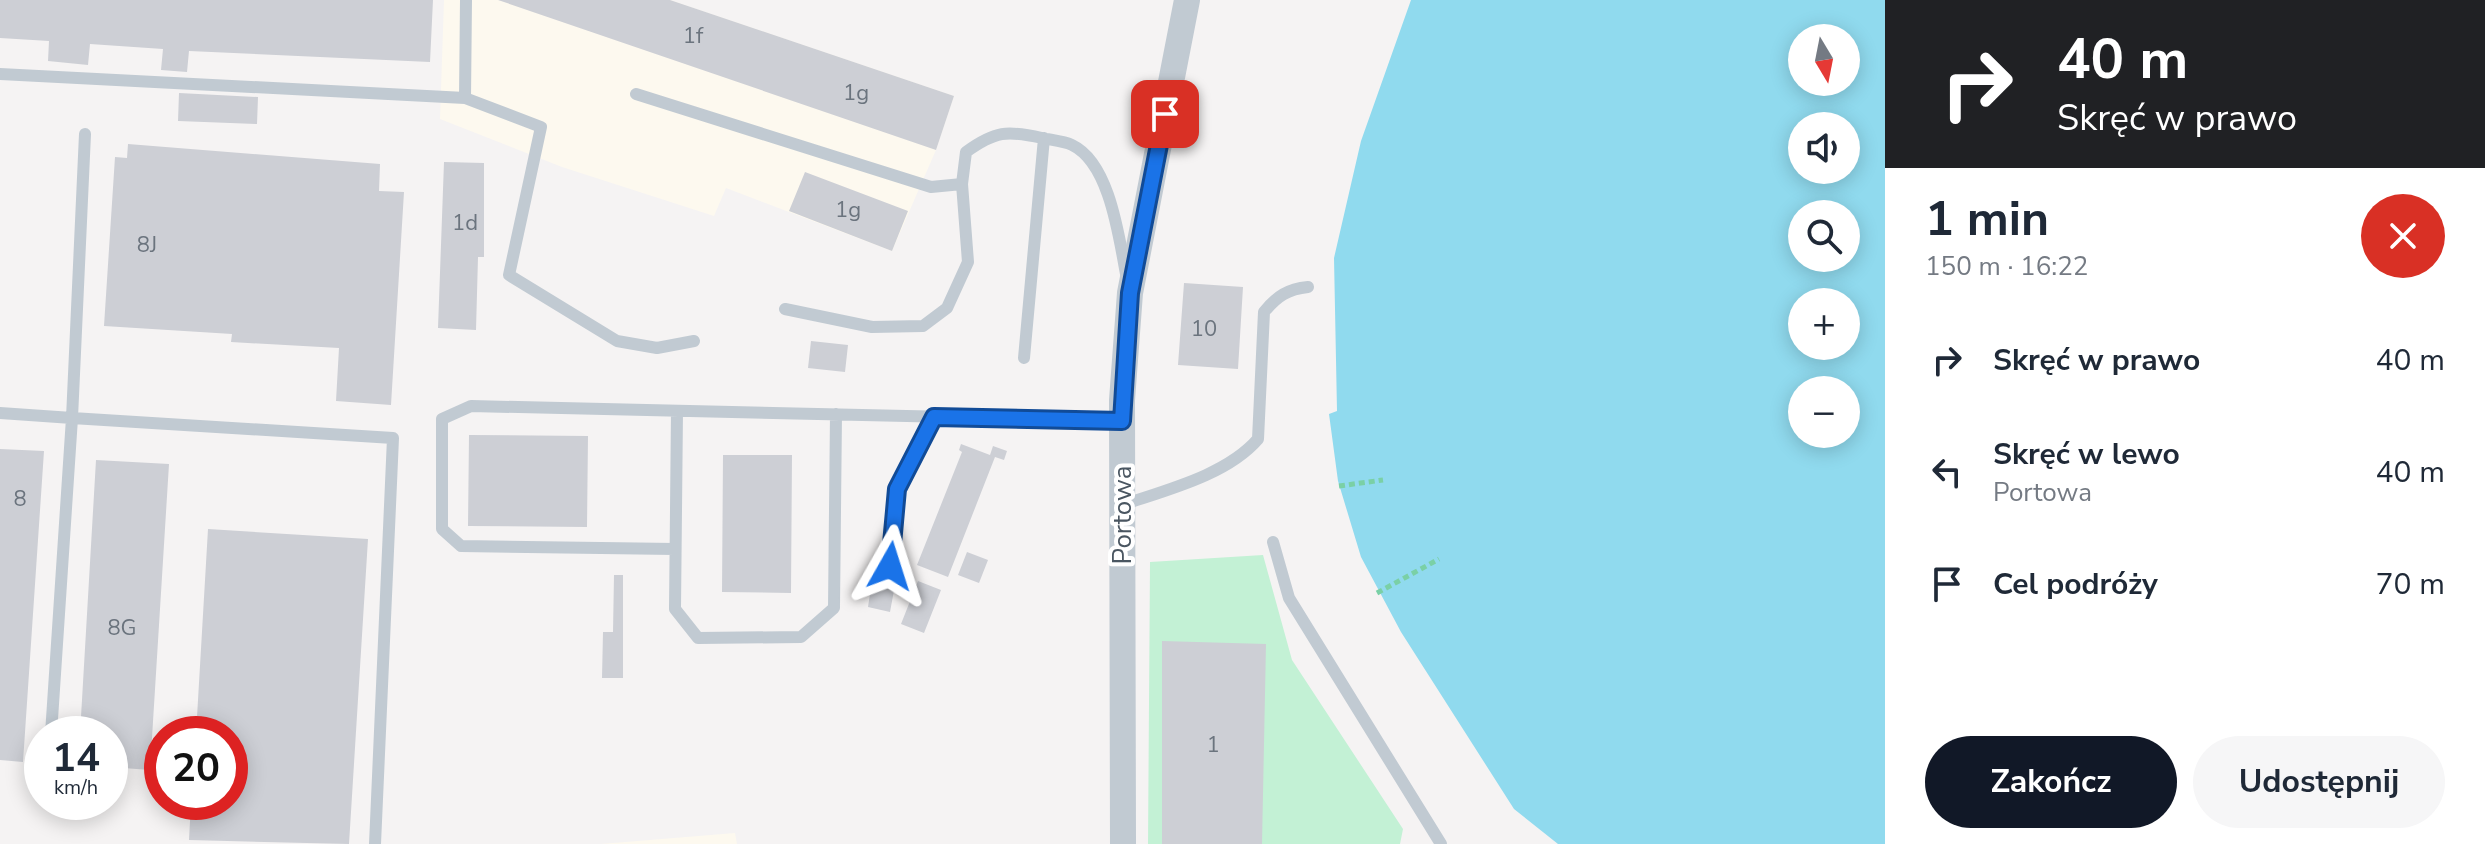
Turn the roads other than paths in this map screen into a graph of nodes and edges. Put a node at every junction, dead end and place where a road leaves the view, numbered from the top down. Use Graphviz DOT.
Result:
graph roads {
  1 [pos="466,0"];
  2 [pos="1187,0"];
  3 [pos="0,74"];
  4 [pos="636,94"];
  5 [pos="465,98"];
  6 [pos="85,134"];
  7 [pos="1044,138"];
  8 [pos="962,184"];
  9 [pos="1308,287"];
  10 [pos="1130,293"];
  11 [pos="785,309"];
  12 [pos="694,341"];
  13 [pos="1024,358"];
  14 [pos="677,411"];
  15 [pos="0,413"];
  16 [pos="836,414"];
  17 [pos="934,417"];
  18 [pos="72,418"];
  19 [pos="1122,421"];
  20 [pos="1122,505"];
  21 [pos="1273,542"];
  22 [pos="675,549"];
  23 [pos="890,566"];
  24 [pos="52,716"];
  25 [pos="375,844"];
  26 [pos="1123,844"];
  27 [pos="1442,844"];
  1 -- 5 [label="lane"];
  2 -- 10 [label="street, Portowa"];
  3 -- 5 [label="lane"];
  4 -- 8 [label="lane"];
  5 -- 12 [label="lane"];
  6 -- 18 [label="lane"];
  7 -- 8 [label="lane"];
  7 -- 10 [label="lane"];
  7 -- 13 [label="lane"];
  8 -- 11 [label="lane"];
  9 -- 20 [label="lane"];
  10 -- 19 [label="street, Portowa"];
  14 -- 16 [label="lane"];
  14 -- 22 [label="lane"];
  14 -- 22 [label="lane"];
  15 -- 18 [label="lane"];
  16 -- 17 [label="lane"];
  16 -- 22 [label="lane"];
  17 -- 19 [label="lane"];
  17 -- 23 [label="lane"];
  18 -- 24 [label="lane"];
  18 -- 25 [label="lane"];
  19 -- 20 [label="street, Portowa"];
  20 -- 26 [label="street, Portowa"];
  21 -- 27 [label="lane"];
}
